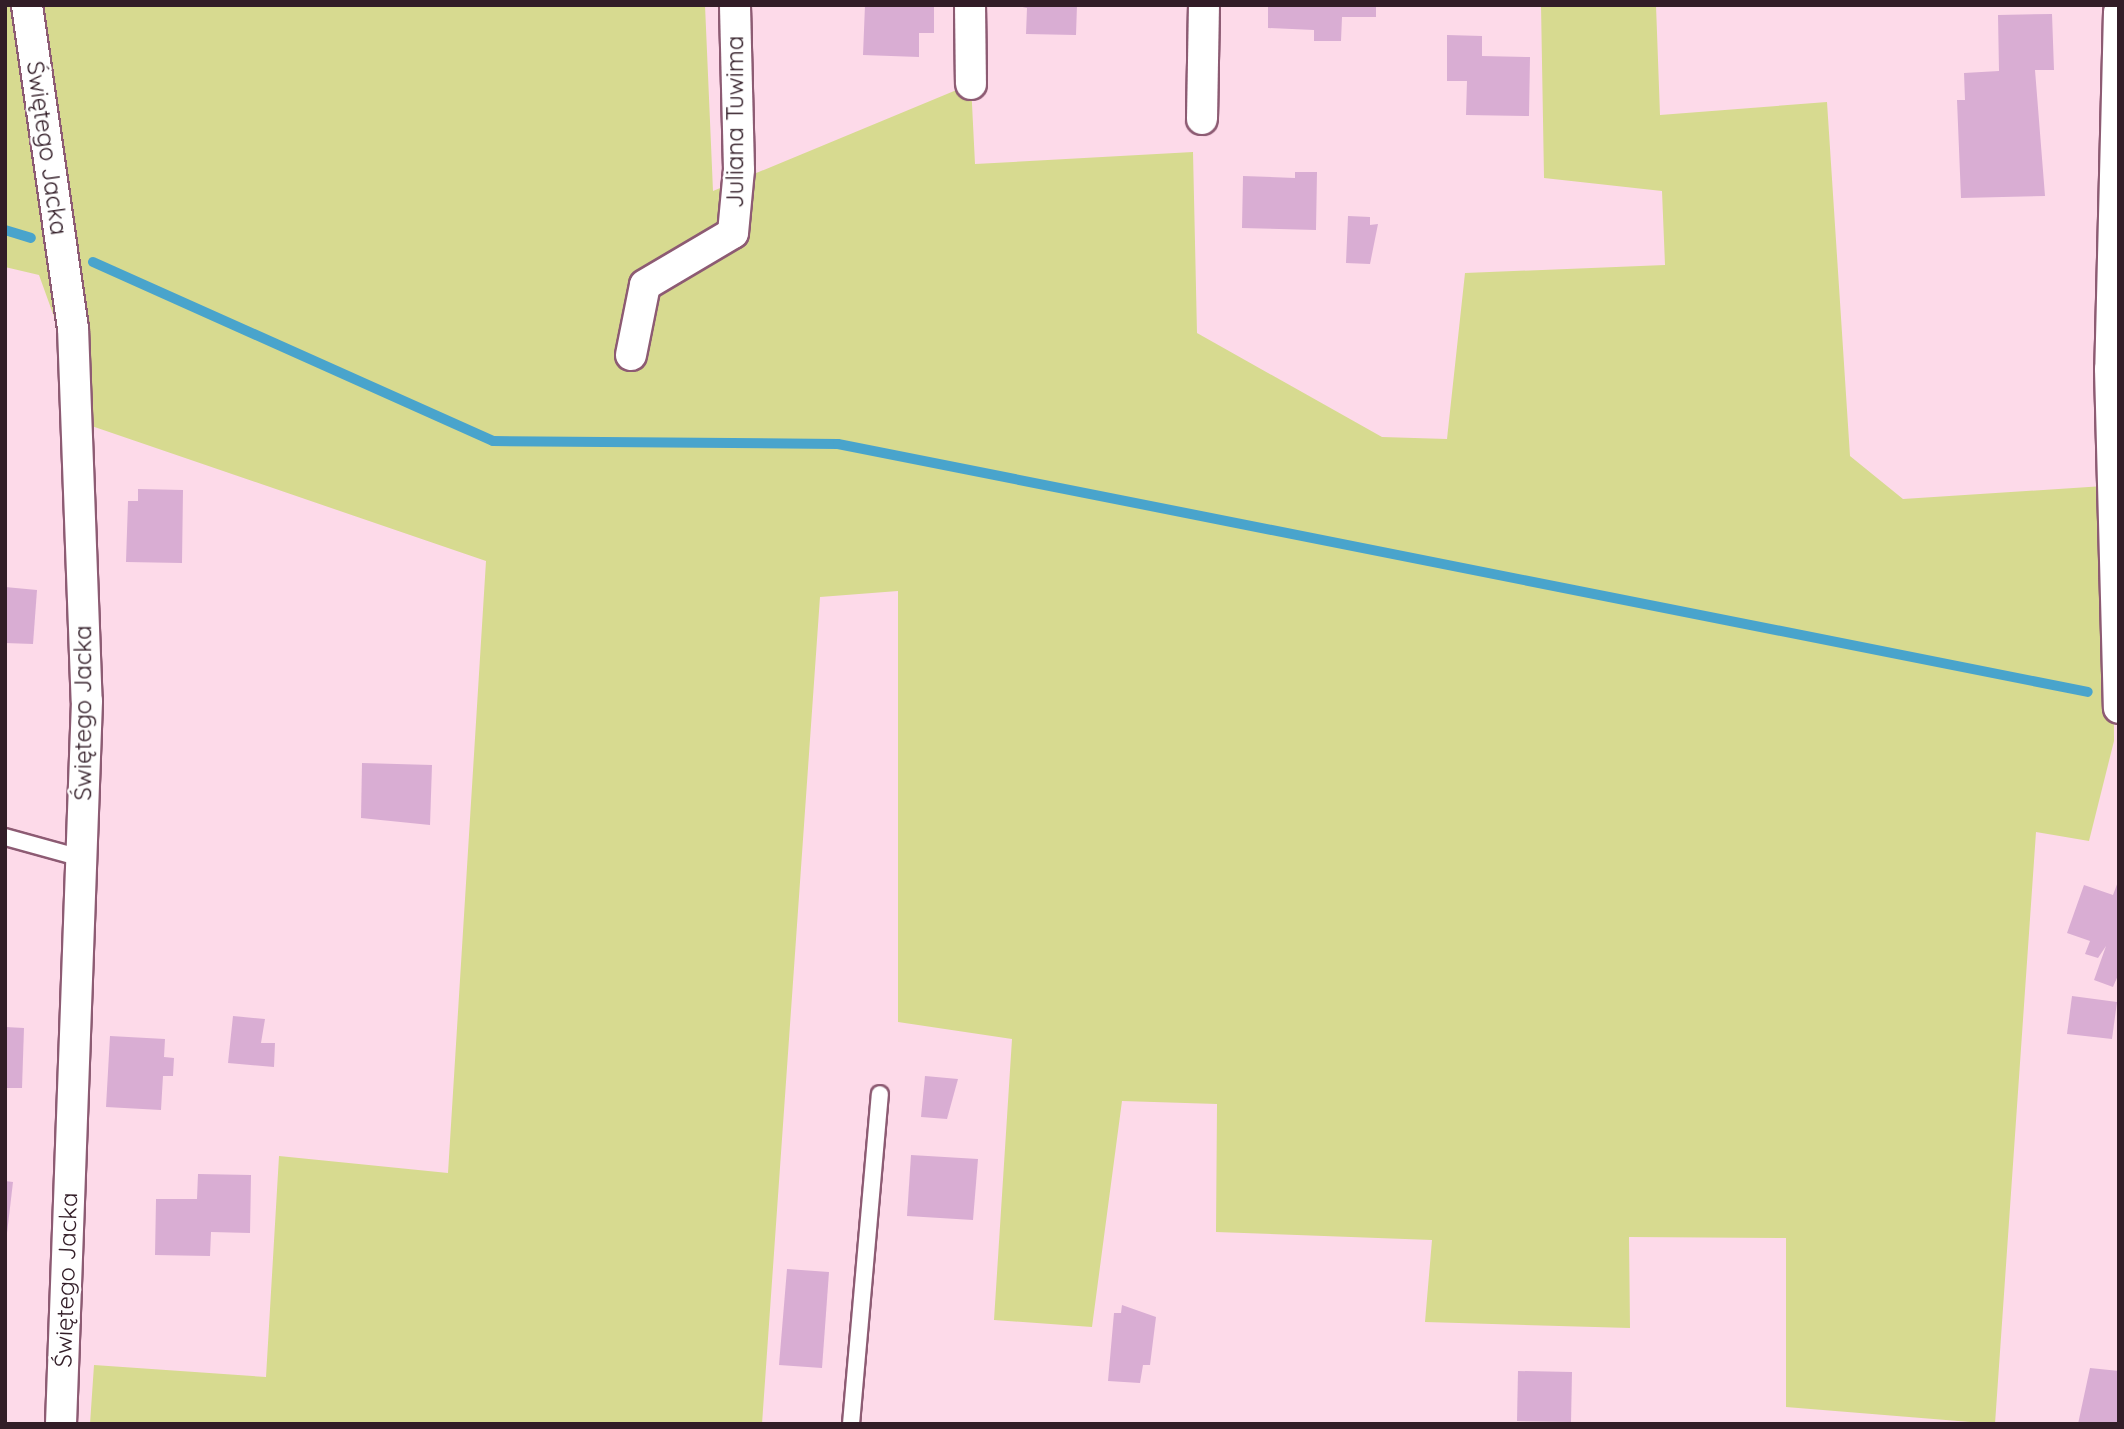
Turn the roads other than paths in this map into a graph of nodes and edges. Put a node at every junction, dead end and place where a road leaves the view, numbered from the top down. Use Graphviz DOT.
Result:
graph roads {
  1 [pos="27,5"];
  2 [pos="736,5"];
  3 [pos="970,5"];
  4 [pos="1204,5"];
  5 [pos="2119,12"];
  6 [pos="971,84"];
  7 [pos="1202,119"];
  8 [pos="631,355"];
  9 [pos="2119,708"];
  10 [pos="5,837"];
  11 [pos="81,858"];
  12 [pos="880,1094"];
  13 [pos="61,1424"];
  14 [pos="851,1424"];
  1 -- 11 [label="street, Świętego Jacka"];
  2 -- 8 [label="street, Juliana Tuwima"];
  3 -- 6 [label="street"];
  4 -- 7 [label="street"];
  5 -- 9 [label="street"];
  10 -- 11 [label="lane"];
  11 -- 13 [label="street, Świętego Jacka"];
  12 -- 14 [label="lane"];
}
